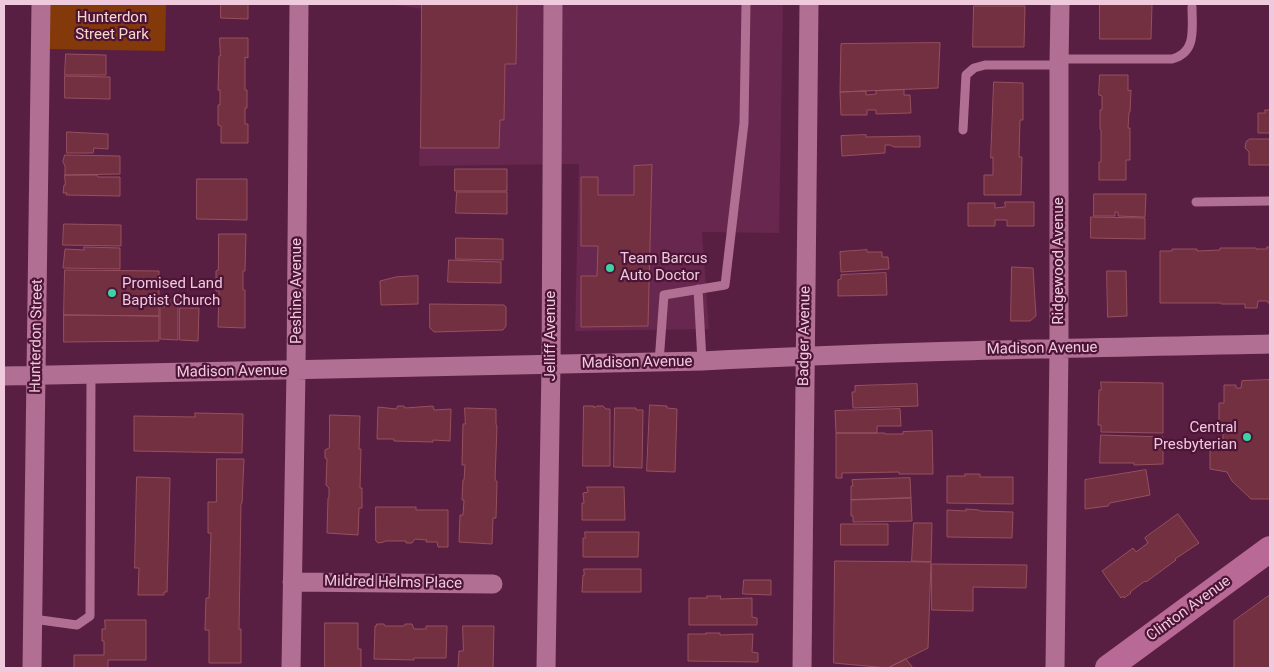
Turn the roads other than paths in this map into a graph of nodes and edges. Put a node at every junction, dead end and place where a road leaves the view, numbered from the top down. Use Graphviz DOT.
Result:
graph roads {
  1 [pos="41,4"];
  2 [pos="299,4"];
  3 [pos="553,4"];
  4 [pos="746,4"];
  5 [pos="809,4"];
  6 [pos="1060,4"];
  7 [pos="1192,7"];
  8 [pos="1059,62"];
  9 [pos="963,130"];
  10 [pos="1270,201"];
  11 [pos="1196,202"];
  12 [pos="698,290"];
  13 [pos="1270,344"];
  14 [pos="1059,348"];
  15 [pos="805,356"];
  16 [pos="702,361"];
  17 [pos="659,362"];
  18 [pos="551,365"];
  19 [pos="296,370"];
  20 [pos="91,374"];
  21 [pos="4,376"];
  22 [pos="37,376"];
  23 [pos="1270,549"];
  24 [pos="292,582"];
  25 [pos="493,584"];
  26 [pos="34,619"];
  27 [pos="32,668"];
  28 [pos="291,668"];
  29 [pos="546,668"];
  30 [pos="802,668"];
  31 [pos="1055,668"];
  32 [pos="1108,668"];
  1 -- 22 [label="street, Hunterdon Street"];
  2 -- 19 [label="street, Peshine Avenue"];
  3 -- 18 [label="street, Jelliff Avenue"];
  4 -- 12 [label="lane"];
  5 -- 15 [label="street, Badger Avenue"];
  6 -- 8 [label="street, Ridgewood Avenue"];
  7 -- 8 [label="lane"];
  8 -- 9 [label="lane"];
  8 -- 14 [label="street, Ridgewood Avenue"];
  10 -- 11 [label="lane"];
  12 -- 16 [label="lane"];
  12 -- 17 [label="lane"];
  13 -- 14 [label="street, Madison Avenue"];
  14 -- 15 [label="street, Madison Avenue"];
  14 -- 31 [label="street, Ridgewood Avenue"];
  15 -- 16 [label="street, Madison Avenue"];
  15 -- 30 [label="street, Badger Avenue"];
  16 -- 17 [label="street, Madison Avenue"];
  17 -- 18 [label="street, Madison Avenue"];
  18 -- 19 [label="street, Madison Avenue"];
  18 -- 29 [label="street, Jelliff Avenue"];
  19 -- 20 [label="street, Madison Avenue"];
  19 -- 24 [label="street, Peshine Avenue"];
  20 -- 22 [label="street, Madison Avenue"];
  20 -- 26 [label="lane"];
  21 -- 22 [label="street, Madison Avenue"];
  22 -- 26 [label="street, Hunterdon Street"];
  23 -- 32 [label="main road, Clinton Avenue"];
  24 -- 25 [label="street, Mildred Helms Place"];
  24 -- 28 [label="street, Peshine Avenue"];
  26 -- 27 [label="street, Hunterdon Street"];
}
